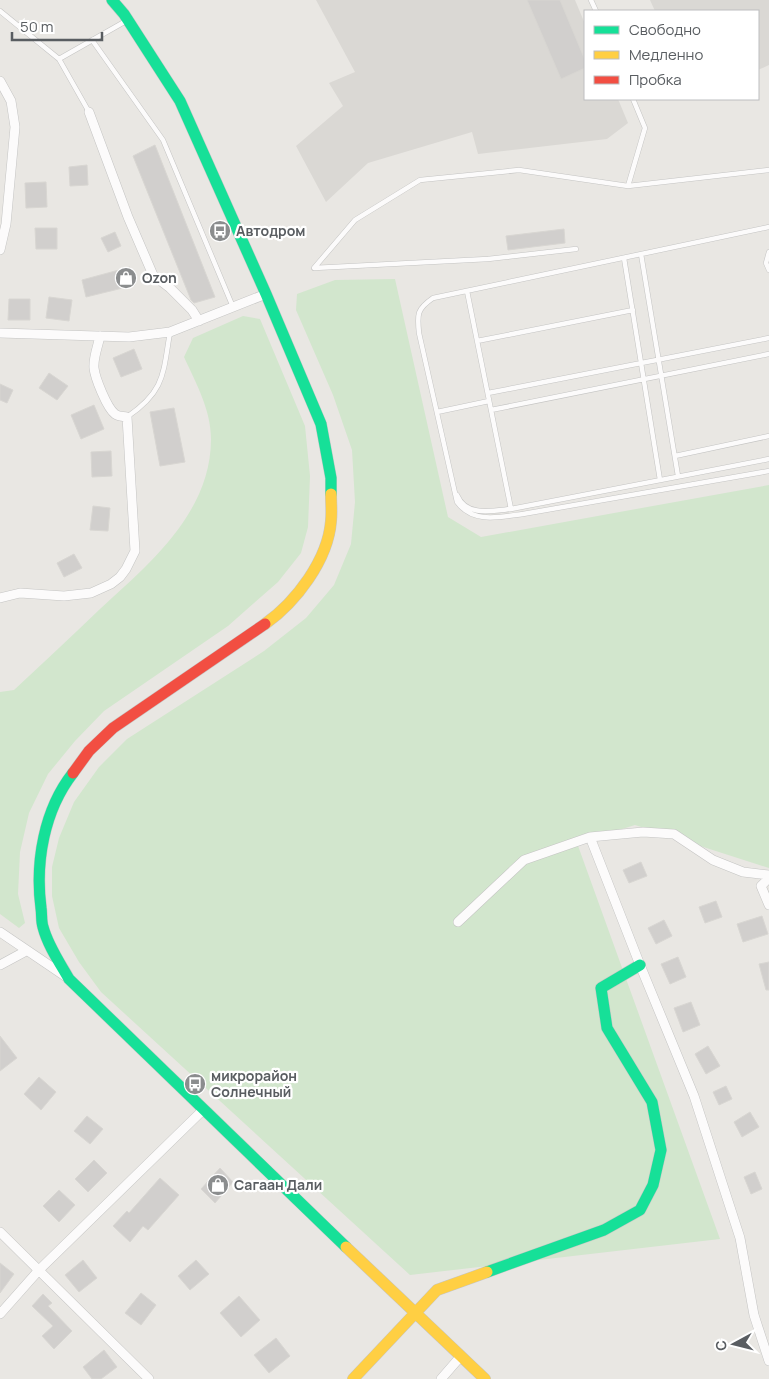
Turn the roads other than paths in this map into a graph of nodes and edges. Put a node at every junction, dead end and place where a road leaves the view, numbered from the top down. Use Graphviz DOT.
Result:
graph roads {
  1 [pos="112,0"];
  2 [pos="0,11"];
  3 [pos="127,20"];
  4 [pos="92,40"];
  5 [pos="59,59"];
  6 [pos="0,81"];
  7 [pos="633,100"];
  8 [pos="88,112"];
  9 [pos="769,170"];
  10 [pos="628,186"];
  11 [pos="769,227"];
  12 [pos="576,249"];
  13 [pos="0,250"];
  14 [pos="769,252"];
  15 [pos="641,254"];
  16 [pos="624,258"];
  17 [pos="769,270"];
  18 [pos="467,291"];
  19 [pos="266,294"];
  20 [pos="233,307"];
  21 [pos="633,310"];
  22 [pos="199,321"];
  23 [pos="170,332"];
  24 [pos="0,333"];
  25 [pos="100,336"];
  26 [pos="769,338"];
  27 [pos="477,341"];
  28 [pos="769,354"];
  29 [pos="659,360"];
  30 [pos="641,363"];
  31 [pos="662,376"];
  32 [pos="644,379"];
  33 [pos="488,393"];
  34 [pos="489,401"];
  35 [pos="491,410"];
  36 [pos="437,412"];
  37 [pos="127,416"];
  38 [pos="769,436"];
  39 [pos="675,456"];
  40 [pos="769,459"];
  41 [pos="769,471"];
  42 [pos="678,476"];
  43 [pos="660,480"];
  44 [pos="454,486"];
  45 [pos="511,509"];
  46 [pos="0,598"];
  47 [pos="590,837"];
  48 [pos="769,876"];
  49 [pos="769,905"];
  50 [pos="458,922"];
  51 [pos="0,932"];
  52 [pos="26,951"];
  53 [pos="0,965"];
  54 [pos="640,966"];
  55 [pos="69,979"];
  56 [pos="203,1110"];
  57 [pos="0,1232"];
  58 [pos="39,1270"];
  59 [pos="0,1314"];
  60 [pos="415,1314"];
  61 [pos="461,1356"];
  62 [pos="769,1361"];
  63 [pos="150,1379"];
  64 [pos="354,1379"];
  65 [pos="441,1379"];
  66 [pos="485,1379"];
  1 -- 3 [label="main road"];
  2 -- 5 [label="lane"];
  3 -- 4 [label="lane"];
  3 -- 19 [label="main road"];
  4 -- 5 [label="lane"];
  4 -- 20 [label="lane"];
  5 -- 8 [label="lane"];
  6 -- 13 [label="street"];
  7 -- 10 [label="lane"];
  8 -- 22 [label="street"];
  9 -- 10 [label="lane"];
  10 -- 12 [label="lane"];
  11 -- 15 [label="lane"];
  14 -- 17 [label="lane"];
  15 -- 16 [label="lane"];
  15 -- 29 [label="lane"];
  16 -- 18 [label="lane"];
  16 -- 21 [label="lane"];
  18 -- 27 [label="lane"];
  18 -- 36 [label="lane"];
  19 -- 20 [label="street"];
  19 -- 55 [label="main road"];
  20 -- 22 [label="street"];
  21 -- 27 [label="lane"];
  21 -- 30 [label="lane"];
  22 -- 23 [label="street"];
  23 -- 25 [label="street"];
  23 -- 37 [label="lane"];
  24 -- 25 [label="street"];
  25 -- 37 [label="street"];
  26 -- 29 [label="lane"];
  27 -- 33 [label="lane"];
  28 -- 31 [label="lane"];
  29 -- 30 [label="lane"];
  29 -- 31 [label="lane"];
  30 -- 32 [label="lane"];
  30 -- 33 [label="lane"];
  31 -- 32 [label="lane"];
  31 -- 39 [label="lane"];
  32 -- 35 [label="lane"];
  32 -- 43 [label="lane"];
  33 -- 34 [label="lane"];
  34 -- 35 [label="lane"];
  34 -- 36 [label="lane"];
  35 -- 45 [label="lane"];
  36 -- 44 [label="lane"];
  37 -- 46 [label="street"];
  38 -- 39 [label="lane"];
  39 -- 42 [label="lane"];
  40 -- 42 [label="lane"];
  41 -- 44 [label="lane"];
  42 -- 43 [label="lane"];
  43 -- 45 [label="lane"];
  44 -- 45 [label="lane"];
  47 -- 48 [label="street"];
  47 -- 50 [label="street"];
  47 -- 54 [label="street"];
  48 -- 49 [label="street"];
  51 -- 52 [label="street"];
  52 -- 53 [label="street"];
  52 -- 55 [label="street"];
  54 -- 60 [label="main road"];
  54 -- 62 [label="street"];
  55 -- 56 [label="main road"];
  56 -- 58 [label="street"];
  56 -- 60 [label="main road"];
  57 -- 58 [label="street"];
  58 -- 59 [label="street"];
  58 -- 63 [label="street"];
  60 -- 61 [label="main road"];
  60 -- 64 [label="main road"];
  61 -- 65 [label="street"];
  61 -- 66 [label="main road"];
}
